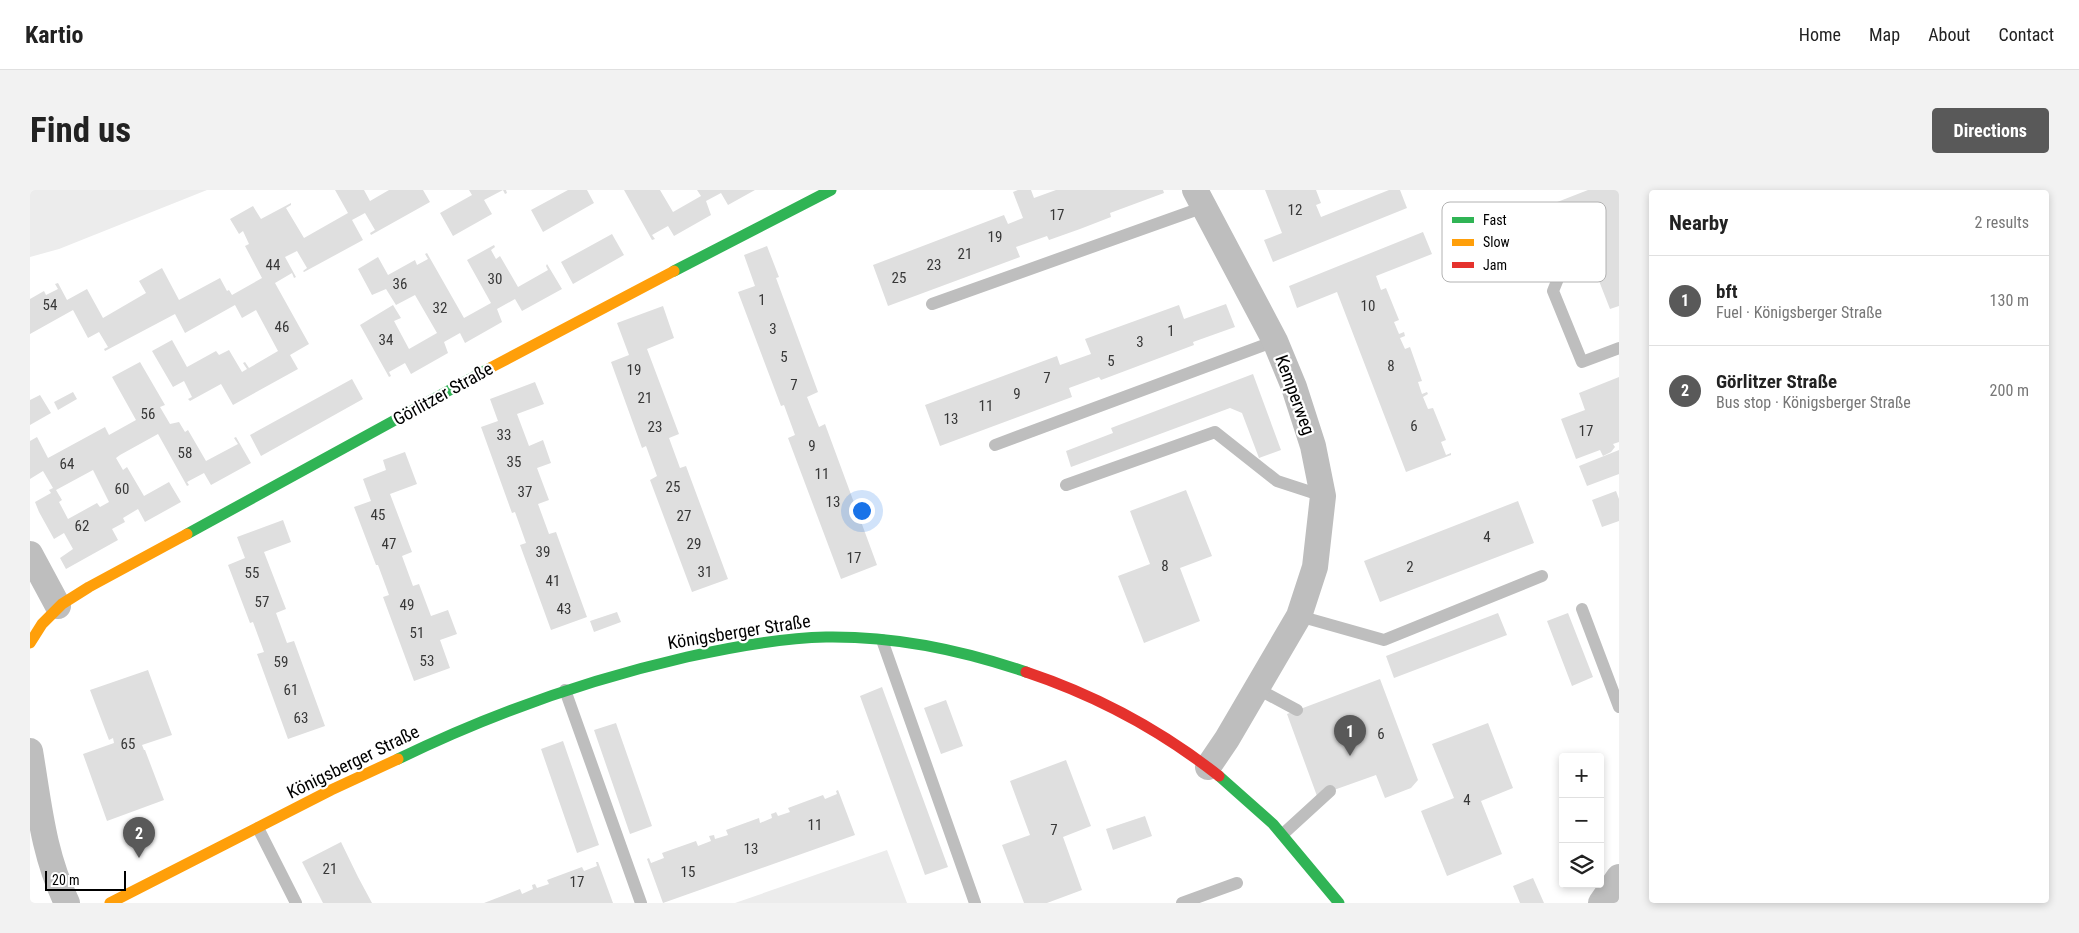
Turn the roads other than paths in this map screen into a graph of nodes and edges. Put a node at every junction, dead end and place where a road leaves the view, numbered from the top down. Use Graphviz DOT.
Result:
graph roads {
  1 [pos="831,190"];
  2 [pos="1199,198"];
  3 [pos="1557,282"];
  4 [pos="932,304"];
  5 [pos="1275,341"];
  6 [pos="1619,348"];
  7 [pos="995,445"];
  8 [pos="1066,485"];
  9 [pos="1323,496"];
  10 [pos="30,554"];
  11 [pos="1542,576"];
  12 [pos="58,606"];
  13 [pos="1582,609"];
  14 [pos="1299,616"];
  15 [pos="882,640"];
  16 [pos="30,644"];
  17 [pos="1256,688"];
  18 [pos="565,690"];
  19 [pos="1619,707"];
  20 [pos="1298,710"];
  21 [pos="30,751"];
  22 [pos="1208,767"];
  23 [pos="1330,791"];
  24 [pos="258,828"];
  25 [pos="1283,834"];
  26 [pos="1619,877"];
  27 [pos="1237,883"];
  28 [pos="128,899"];
  29 [pos="67,903"];
  30 [pos="110,903"];
  31 [pos="296,903"];
  32 [pos="641,903"];
  33 [pos="975,903"];
  34 [pos="1182,903"];
  35 [pos="1339,903"];
  36 [pos="1601,903"];
  1 -- 12 [label="street, Görlitzer Straße"];
  2 -- 4 [label="lane"];
  2 -- 5 [label="street, Kemperweg"];
  3 -- 6 [label="lane"];
  5 -- 7 [label="lane"];
  5 -- 9 [label="street, Kemperweg"];
  8 -- 9 [label="lane"];
  9 -- 14 [label="street, Kemperweg"];
  10 -- 12 [label="street"];
  11 -- 14 [label="lane"];
  12 -- 16 [label="street, Görlitzer Straße"];
  13 -- 19 [label="lane"];
  14 -- 17 [label="street, Kemperweg"];
  15 -- 18 [label="street, Königsberger Straße"];
  15 -- 22 [label="street, Königsberger Straße"];
  15 -- 33 [label="lane"];
  17 -- 20 [label="lane"];
  17 -- 22 [label="street, Kemperweg"];
  18 -- 24 [label="street, Königsberger Straße"];
  18 -- 32 [label="lane"];
  21 -- 29 [label="street"];
  22 -- 25 [label="street, Königsberger Straße"];
  23 -- 25 [label="lane"];
  24 -- 28 [label="street, Königsberger Straße"];
  24 -- 31 [label="lane"];
  25 -- 35 [label="street, Königsberger Straße"];
  26 -- 36 [label="street"];
  27 -- 34 [label="lane"];
  28 -- 30 [label="street, Königsberger Straße"];
}
